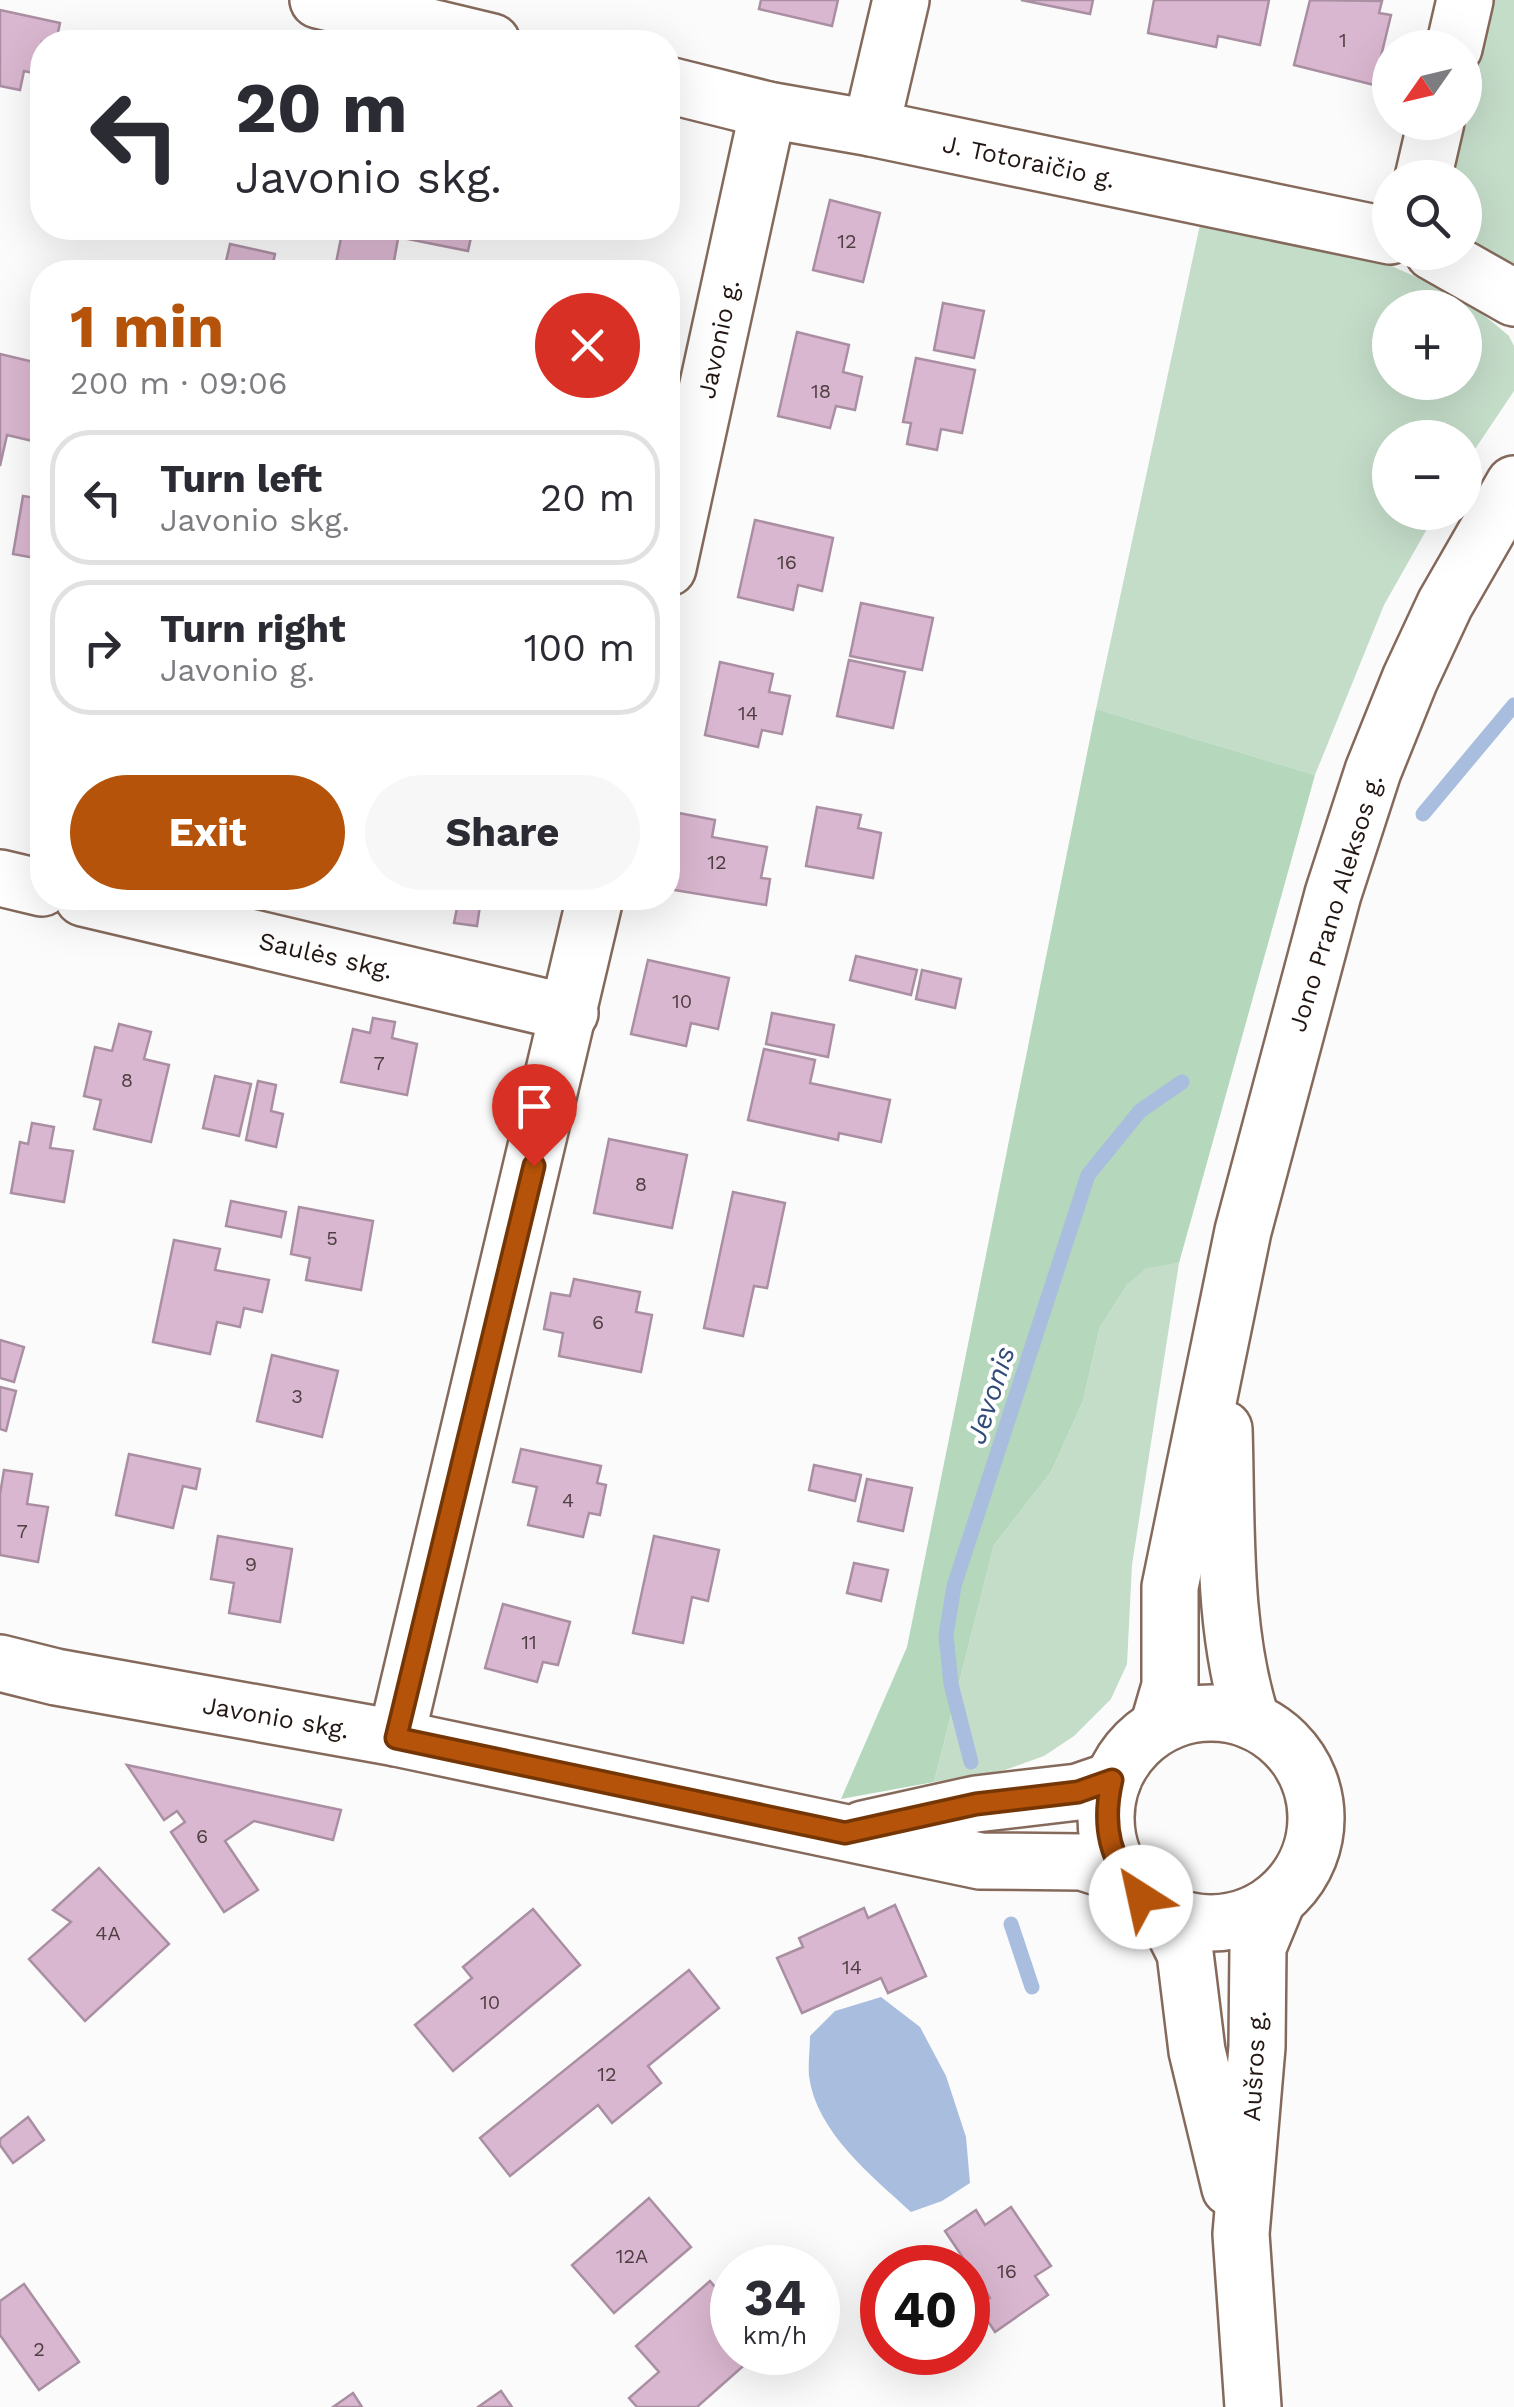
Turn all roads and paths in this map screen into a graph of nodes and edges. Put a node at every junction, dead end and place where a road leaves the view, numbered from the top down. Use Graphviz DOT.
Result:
graph roads {
  1 [pos="318,0"];
  2 [pos="901,0"];
  3 [pos="1465,0"];
  4 [pos="442,30"];
  5 [pos="1458,30"];
  6 [pos="680,88"];
  7 [pos="768,110"];
  8 [pos="871,128"];
  9 [pos="1372,232"];
  10 [pos="1465,270"];
  11 [pos="1514,298"];
  12 [pos="1514,484"];
  13 [pos="680,513"];
  14 [pos="0,878"];
  15 [pos="30,885"];
  16 [pos="133,910"];
  17 [pos="592,910"];
  18 [pos="570,1013"];
  19 [pos="1220,1346"];
  20 [pos="0,1663"];
  21 [pos="1252,1721"];
  22 [pos="1158,1727"];
  23 [pos="396,1738"];
  24 [pos="1112,1780"];
  25 [pos="845,1833"];
  26 [pos="1122,1875"];
  27 [pos="1277,1902"];
  28 [pos="1165,1913"];
  29 [pos="1241,2234"];
  30 [pos="1253,2407"];
  1 -- 4 [label="street"];
  2 -- 8 [label="street"];
  3 -- 5 [label="street"];
  6 -- 7 [label="street, J. Totoraičio g."];
  7 -- 8 [label="street, J. Totoraičio g."];
  7 -- 13 [label="street, Javonio g."];
  8 -- 9 [label="street, J. Totoraičio g."];
  10 -- 11 [label="street"];
  12 -- 19 [label="street, Jono Prano Aleksos g."];
  14 -- 15 [label="street"];
  16 -- 18 [label="street, Saulės skg."];
  17 -- 18 [label="street"];
  18 -- 23 [label="street"];
  19 -- 21 [label="street, Jono Prano Aleksos g."];
  19 -- 22 [label="street, Jono Prano Aleksos g."];
  20 -- 23 [label="street, Javonio skg."];
  21 -- 22 [label="street"];
  21 -- 27 [label="street"];
  22 -- 24 [label="street"];
  23 -- 25 [label="street, Javonio skg."];
  24 -- 25 [label="street, Javonio skg."];
  24 -- 26 [label="street"];
  25 -- 26 [label="street, Javonio skg."];
  26 -- 28 [label="street"];
  27 -- 28 [label="street"];
  27 -- 29 [label="street, Aušros g."];
  28 -- 29 [label="street, Aušros g."];
  29 -- 30 [label="street, Aušros g."];
}
